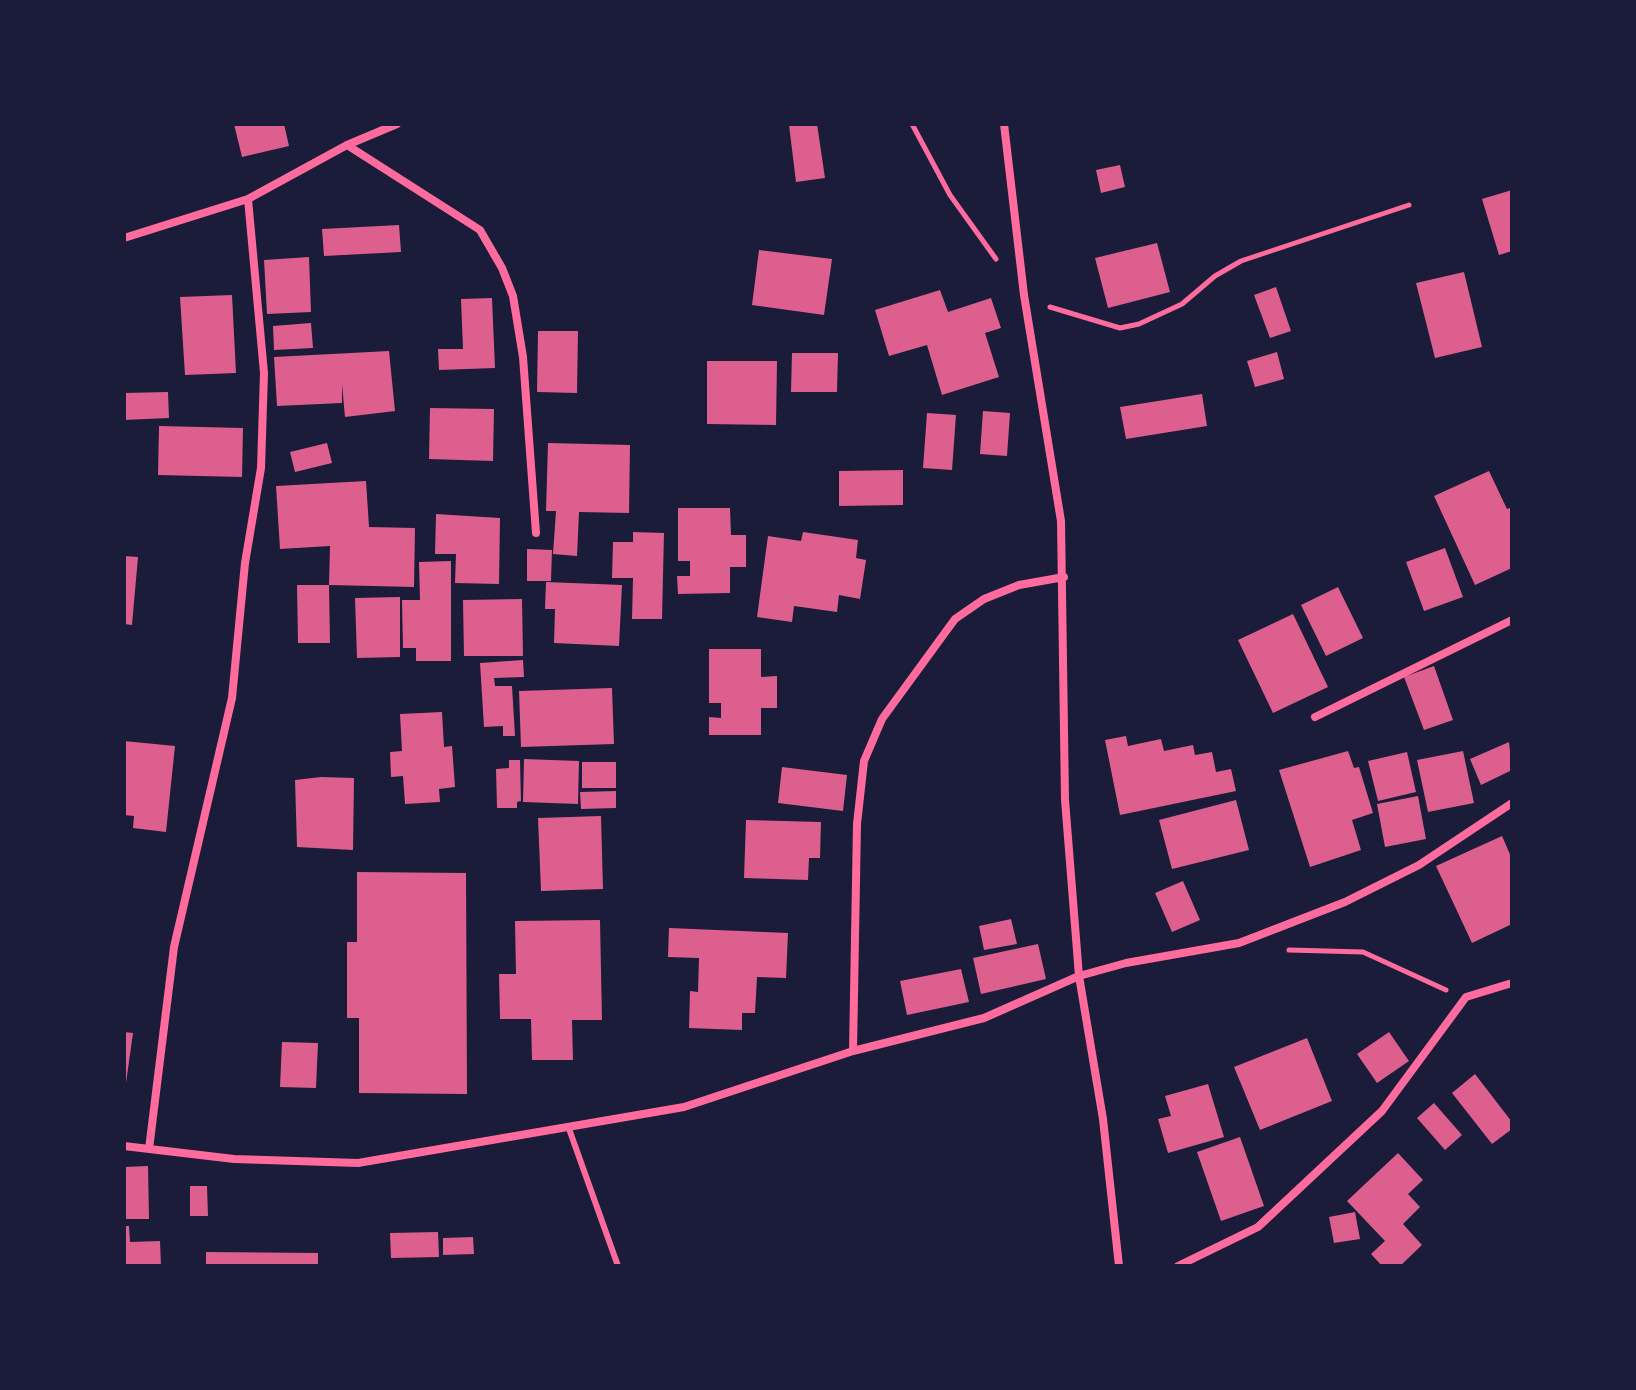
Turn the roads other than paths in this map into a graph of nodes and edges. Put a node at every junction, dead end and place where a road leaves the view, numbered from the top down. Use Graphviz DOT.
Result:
graph roads {
  1 [pos="397,124"];
  2 [pos="1004,124"];
  3 [pos="347,145"];
  4 [pos="248,199"];
  5 [pos="124,238"];
  6 [pos="536,533"];
  7 [pos="1064,577"];
  8 [pos="1512,620"];
  9 [pos="1315,717"];
  10 [pos="1512,803"];
  11 [pos="1079,976"];
  12 [pos="1512,983"];
  13 [pos="853,1051"];
  14 [pos="568,1126"];
  15 [pos="124,1146"];
  16 [pos="149,1149"];
  17 [pos="618,1266"];
  18 [pos="1119,1266"];
  19 [pos="1178,1266"];
  1 -- 3 [label="street"];
  2 -- 7 [label="street"];
  3 -- 4 [label="street"];
  3 -- 6 [label="street"];
  4 -- 5 [label="street"];
  4 -- 16 [label="street"];
  7 -- 11 [label="street"];
  7 -- 13 [label="street"];
  8 -- 9 [label="street"];
  10 -- 11 [label="street"];
  11 -- 13 [label="street"];
  11 -- 18 [label="street"];
  12 -- 19 [label="street"];
  13 -- 14 [label="street"];
  14 -- 16 [label="street"];
  14 -- 17 [label="lane"];
  15 -- 16 [label="street"];
}
